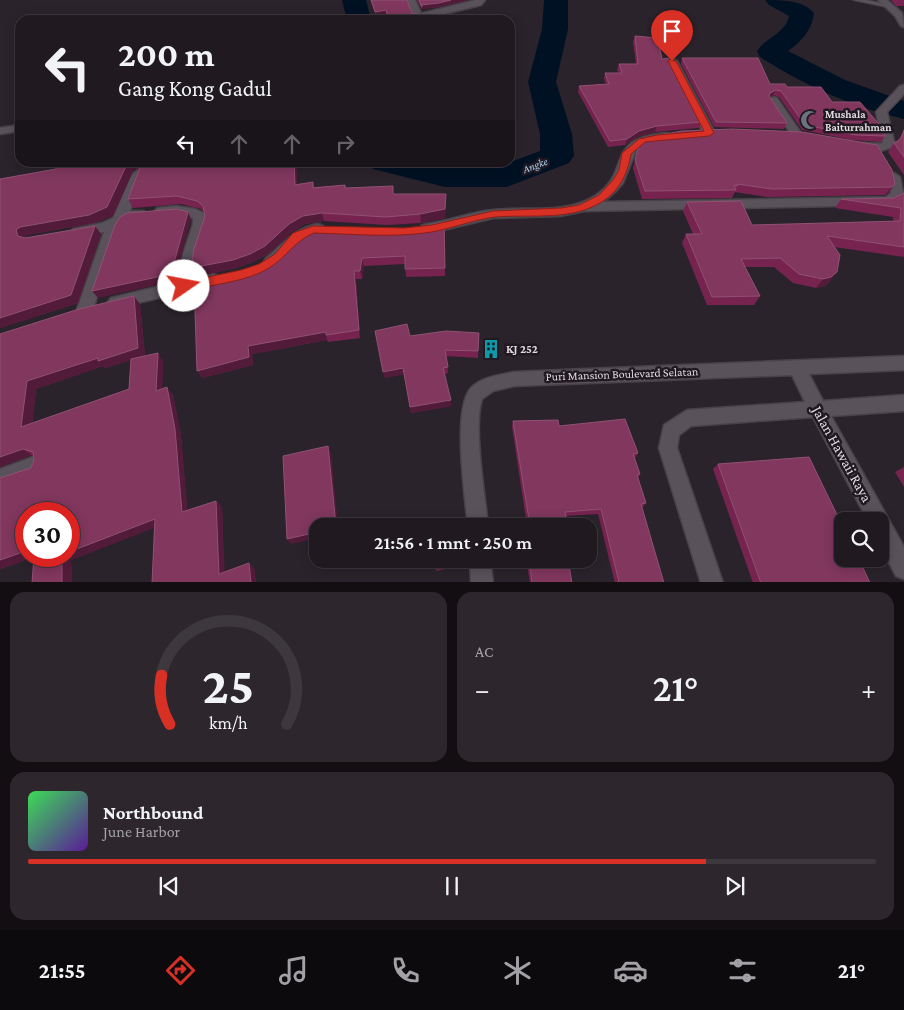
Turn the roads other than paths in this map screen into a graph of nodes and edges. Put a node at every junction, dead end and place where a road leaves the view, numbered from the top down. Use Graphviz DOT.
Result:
graph roads {
  1 [pos="411,0"];
  2 [pos="482,0"];
  3 [pos="856,0"];
  4 [pos="885,2"];
  5 [pos="417,15"];
  6 [pos="427,15"];
  7 [pos="902,15"];
  8 [pos="904,24"];
  9 [pos="672,61"];
  10 [pos="904,88"];
  11 [pos="773,100"];
  12 [pos="15,129"];
  13 [pos="0,131"];
  14 [pos="709,133"];
  15 [pos="725,133"];
  16 [pos="780,134"];
  17 [pos="844,144"];
  18 [pos="877,148"];
  19 [pos="893,173"];
  20 [pos="138,174"];
  21 [pos="582,207"];
  22 [pos="118,219"];
  23 [pos="329,229"];
  24 [pos="414,230"];
  25 [pos="65,234"];
  26 [pos="263,267"];
  27 [pos="223,278"];
  28 [pos="184,286"];
  29 [pos="85,309"];
  30 [pos="68,314"];
  31 [pos="904,362"];
  32 [pos="797,367"];
  33 [pos="904,403"];
  34 [pos="818,408"];
  35 [pos="33,466"];
  36 [pos="0,478"];
  37 [pos="874,512"];
  38 [pos="477,518"];
  39 [pos="889,540"];
  40 [pos="481,568"];
  41 [pos="904,568"];
  42 [pos="482,582"];
  43 [pos="712,582"];
  1 -- 5 [label="street"];
  2 -- 6 [label="street"];
  3 -- 4 [label="lane"];
  4 -- 7 [label="street"];
  7 -- 8 [label="street"];
  9 -- 14 [label="street"];
  10 -- 18 [label="street"];
  11 -- 16 [label="street"];
  12 -- 13 [label="street"];
  14 -- 15 [label="street"];
  14 -- 21 [label="street"];
  17 -- 18 [label="street"];
  18 -- 19 [label="street"];
  19 -- 21 [label="street"];
  20 -- 22 [label="street"];
  21 -- 24 [label="street"];
  22 -- 25 [label="street"];
  22 -- 28 [label="street"];
  22 -- 29 [label="street"];
  23 -- 26 [label="street"];
  27 -- 28 [label="street"];
  28 -- 29 [label="street"];
  29 -- 30 [label="street"];
  31 -- 32 [label="street, Puri Mansion Boulevard Selatan"];
  32 -- 34 [label="street, Jalan Hawaii Raya"];
  32 -- 38 [label="street, Puri Mansion Boulevard Selatan"];
  33 -- 34 [label="street"];
  34 -- 37 [label="street, Jalan Hawaii Raya"];
  34 -- 43 [label="street"];
  35 -- 36 [label="street"];
  39 -- 41 [label="street, Jalan Hawaii Raya"];
  40 -- 42 [label="street"];
}
